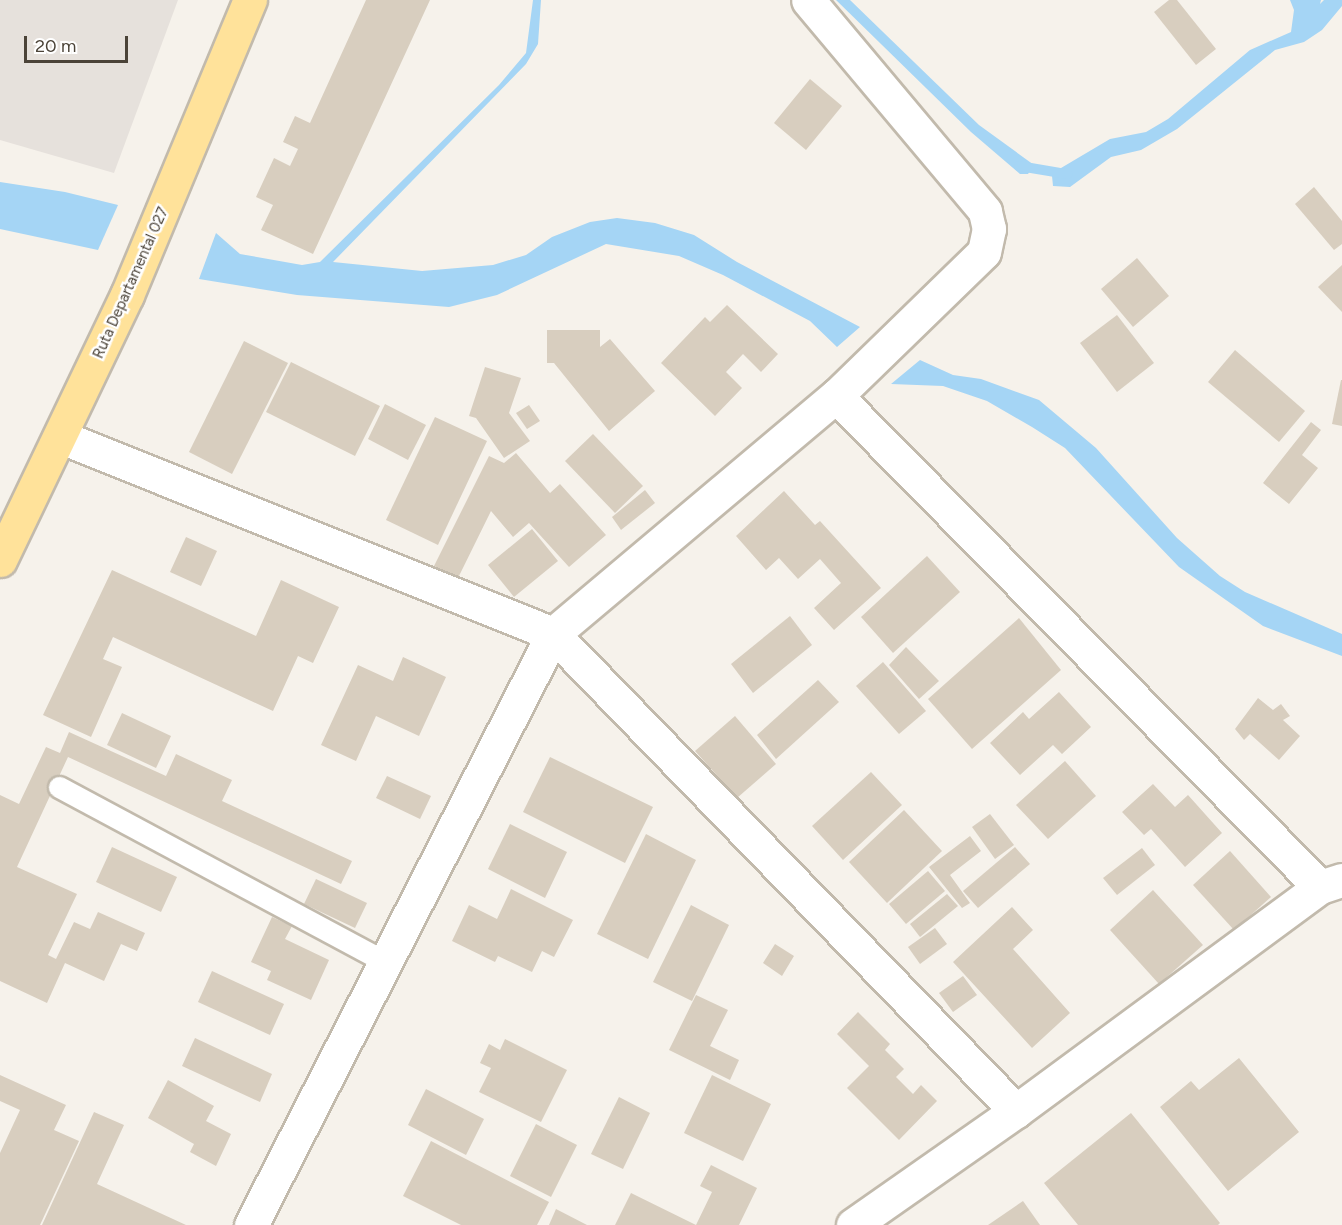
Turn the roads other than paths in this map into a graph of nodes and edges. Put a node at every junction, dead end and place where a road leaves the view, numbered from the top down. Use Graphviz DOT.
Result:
graph roads {
  1 [pos="250,0"];
  2 [pos="808,0"];
  3 [pos="836,396"];
  4 [pos="61,436"];
  5 [pos="0,560"];
  6 [pos="553,634"];
  7 [pos="59,787"];
  8 [pos="1331,883"];
  9 [pos="385,962"];
  10 [pos="1016,1111"];
  11 [pos="251,1225"];
  12 [pos="853,1225"];
  1 -- 4 [label="main road, Ruta Departamental 027"];
  2 -- 3 [label="street"];
  3 -- 6 [label="street"];
  3 -- 8 [label="street"];
  4 -- 5 [label="main road, Ruta Departamental 027"];
  4 -- 6 [label="street"];
  6 -- 9 [label="street"];
  6 -- 10 [label="street"];
  7 -- 9 [label="lane"];
  8 -- 10 [label="street"];
  9 -- 11 [label="street"];
  10 -- 12 [label="street"];
}
